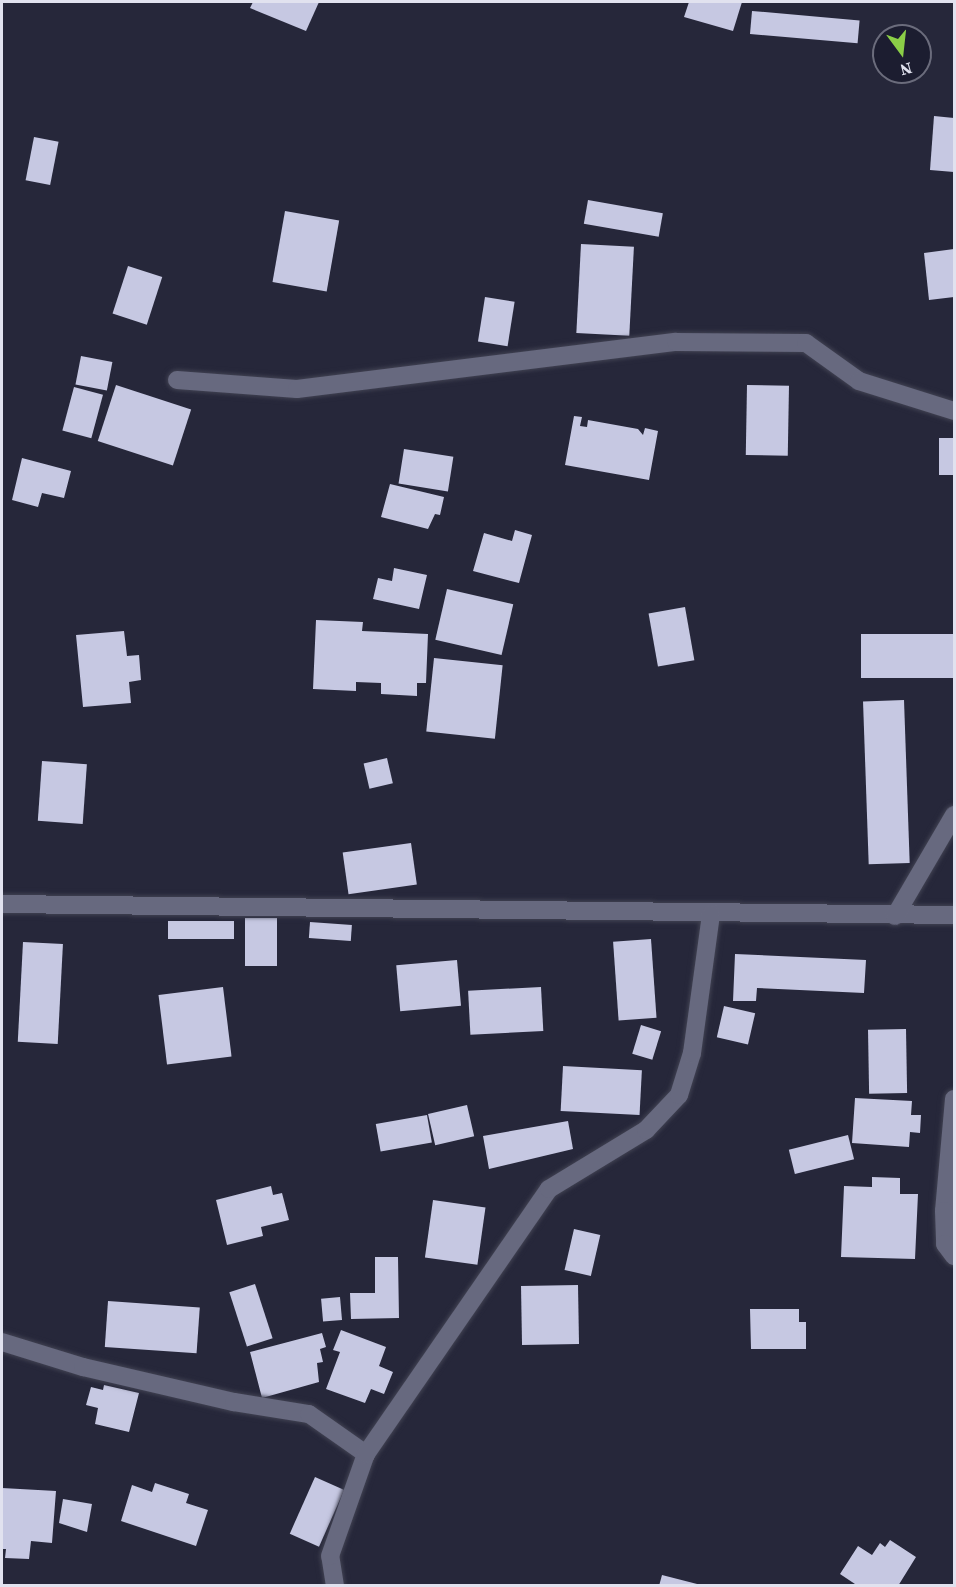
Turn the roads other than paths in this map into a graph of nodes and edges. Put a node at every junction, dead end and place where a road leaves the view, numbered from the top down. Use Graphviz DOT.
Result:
graph roads {
  1 [pos="177,380"];
  2 [pos="954,411"];
  3 [pos="954,815"];
  4 [pos="2,904"];
  5 [pos="711,914"];
  6 [pos="954,915"];
  7 [pos="895,916"];
  8 [pos="954,1099"];
  9 [pos="954,1256"];
  10 [pos="2,1342"];
  11 [pos="366,1454"];
  12 [pos="335,1586"];
  1 -- 2 [label="street"];
  3 -- 7 [label="street"];
  4 -- 5 [label="street"];
  5 -- 7 [label="street"];
  5 -- 11 [label="street"];
  6 -- 7 [label="street"];
  8 -- 9 [label="street"];
  10 -- 11 [label="street"];
  11 -- 12 [label="street"];
}
